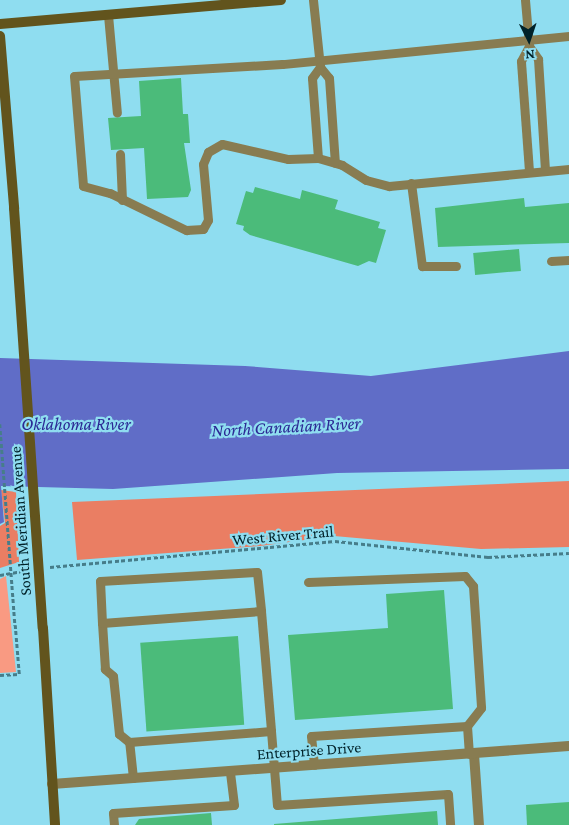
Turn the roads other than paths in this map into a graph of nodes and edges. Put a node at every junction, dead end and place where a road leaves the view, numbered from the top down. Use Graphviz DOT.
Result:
graph roads {
  1 [pos="280,0"];
  2 [pos="313,0"];
  3 [pos="525,0"];
  4 [pos="108,14"];
  5 [pos="0,24"];
  6 [pos="0,36"];
  7 [pos="569,36"];
  8 [pos="529,42"];
  9 [pos="320,64"];
  10 [pos="114,73"];
  11 [pos="541,106"];
  12 [pos="524,107"];
  13 [pos="331,108"];
  14 [pos="315,109"];
  15 [pos="117,113"];
  16 [pos="120,154"];
  17 [pos="318,158"];
  18 [pos="335,163"];
  19 [pos="569,169"];
  20 [pos="545,170"];
  21 [pos="529,171"];
  22 [pos="411,182"];
  23 [pos="122,200"];
  24 [pos="569,260"];
  25 [pos="551,261"];
  26 [pos="456,266"];
  27 [pos="308,582"];
  28 [pos="261,611"];
  29 [pos="102,622"];
  30 [pos="467,726"];
  31 [pos="271,731"];
  32 [pos="130,742"];
  33 [pos="569,746"];
  34 [pos="471,754"];
  35 [pos="314,765"];
  36 [pos="274,768"];
  37 [pos="230,771"];
  38 [pos="133,778"];
  39 [pos="52,784"];
  40 [pos="55,825"];
  41 [pos="114,825"];
  42 [pos="450,825"];
  43 [pos="479,825"];
  1 -- 4 [label="main road"];
  2 -- 9 [label="lane"];
  3 -- 8 [label="lane"];
  4 -- 5 [label="main road"];
  4 -- 10 [label="lane"];
  6 -- 39 [label="main road, South Meridian Avenue, bridge"];
  7 -- 8 [label="lane"];
  8 -- 9 [label="lane"];
  8 -- 11 [label="lane"];
  8 -- 12 [label="lane"];
  9 -- 10 [label="lane"];
  9 -- 13 [label="lane"];
  9 -- 14 [label="lane"];
  10 -- 15 [label="lane"];
  10 -- 23 [label="lane"];
  11 -- 12 [label="lane"];
  11 -- 20 [label="lane"];
  12 -- 21 [label="lane"];
  13 -- 14 [label="lane"];
  13 -- 18 [label="lane"];
  14 -- 17 [label="lane"];
  16 -- 23 [label="lane"];
  17 -- 18 [label="lane"];
  17 -- 23 [label="lane"];
  18 -- 22 [label="lane"];
  19 -- 20 [label="lane"];
  20 -- 21 [label="lane"];
  21 -- 22 [label="lane"];
  22 -- 26 [label="lane"];
  24 -- 25 [label="lane"];
  27 -- 30 [label="lane"];
  28 -- 29 [label="lane"];
  28 -- 29 [label="lane"];
  28 -- 31 [label="lane"];
  29 -- 32 [label="lane"];
  30 -- 34 [label="lane"];
  30 -- 35 [label="lane"];
  31 -- 32 [label="lane"];
  31 -- 36 [label="lane"];
  32 -- 38 [label="lane"];
  33 -- 34 [label="street, Enterprise Drive"];
  34 -- 35 [label="street, Enterprise Drive"];
  34 -- 43 [label="street"];
  35 -- 36 [label="street, Enterprise Drive"];
  36 -- 37 [label="street, Enterprise Drive"];
  36 -- 42 [label="lane"];
  37 -- 38 [label="street, Enterprise Drive"];
  37 -- 41 [label="lane"];
  38 -- 39 [label="street, Enterprise Drive"];
  39 -- 40 [label="main road, South Meridian Avenue"];
}
